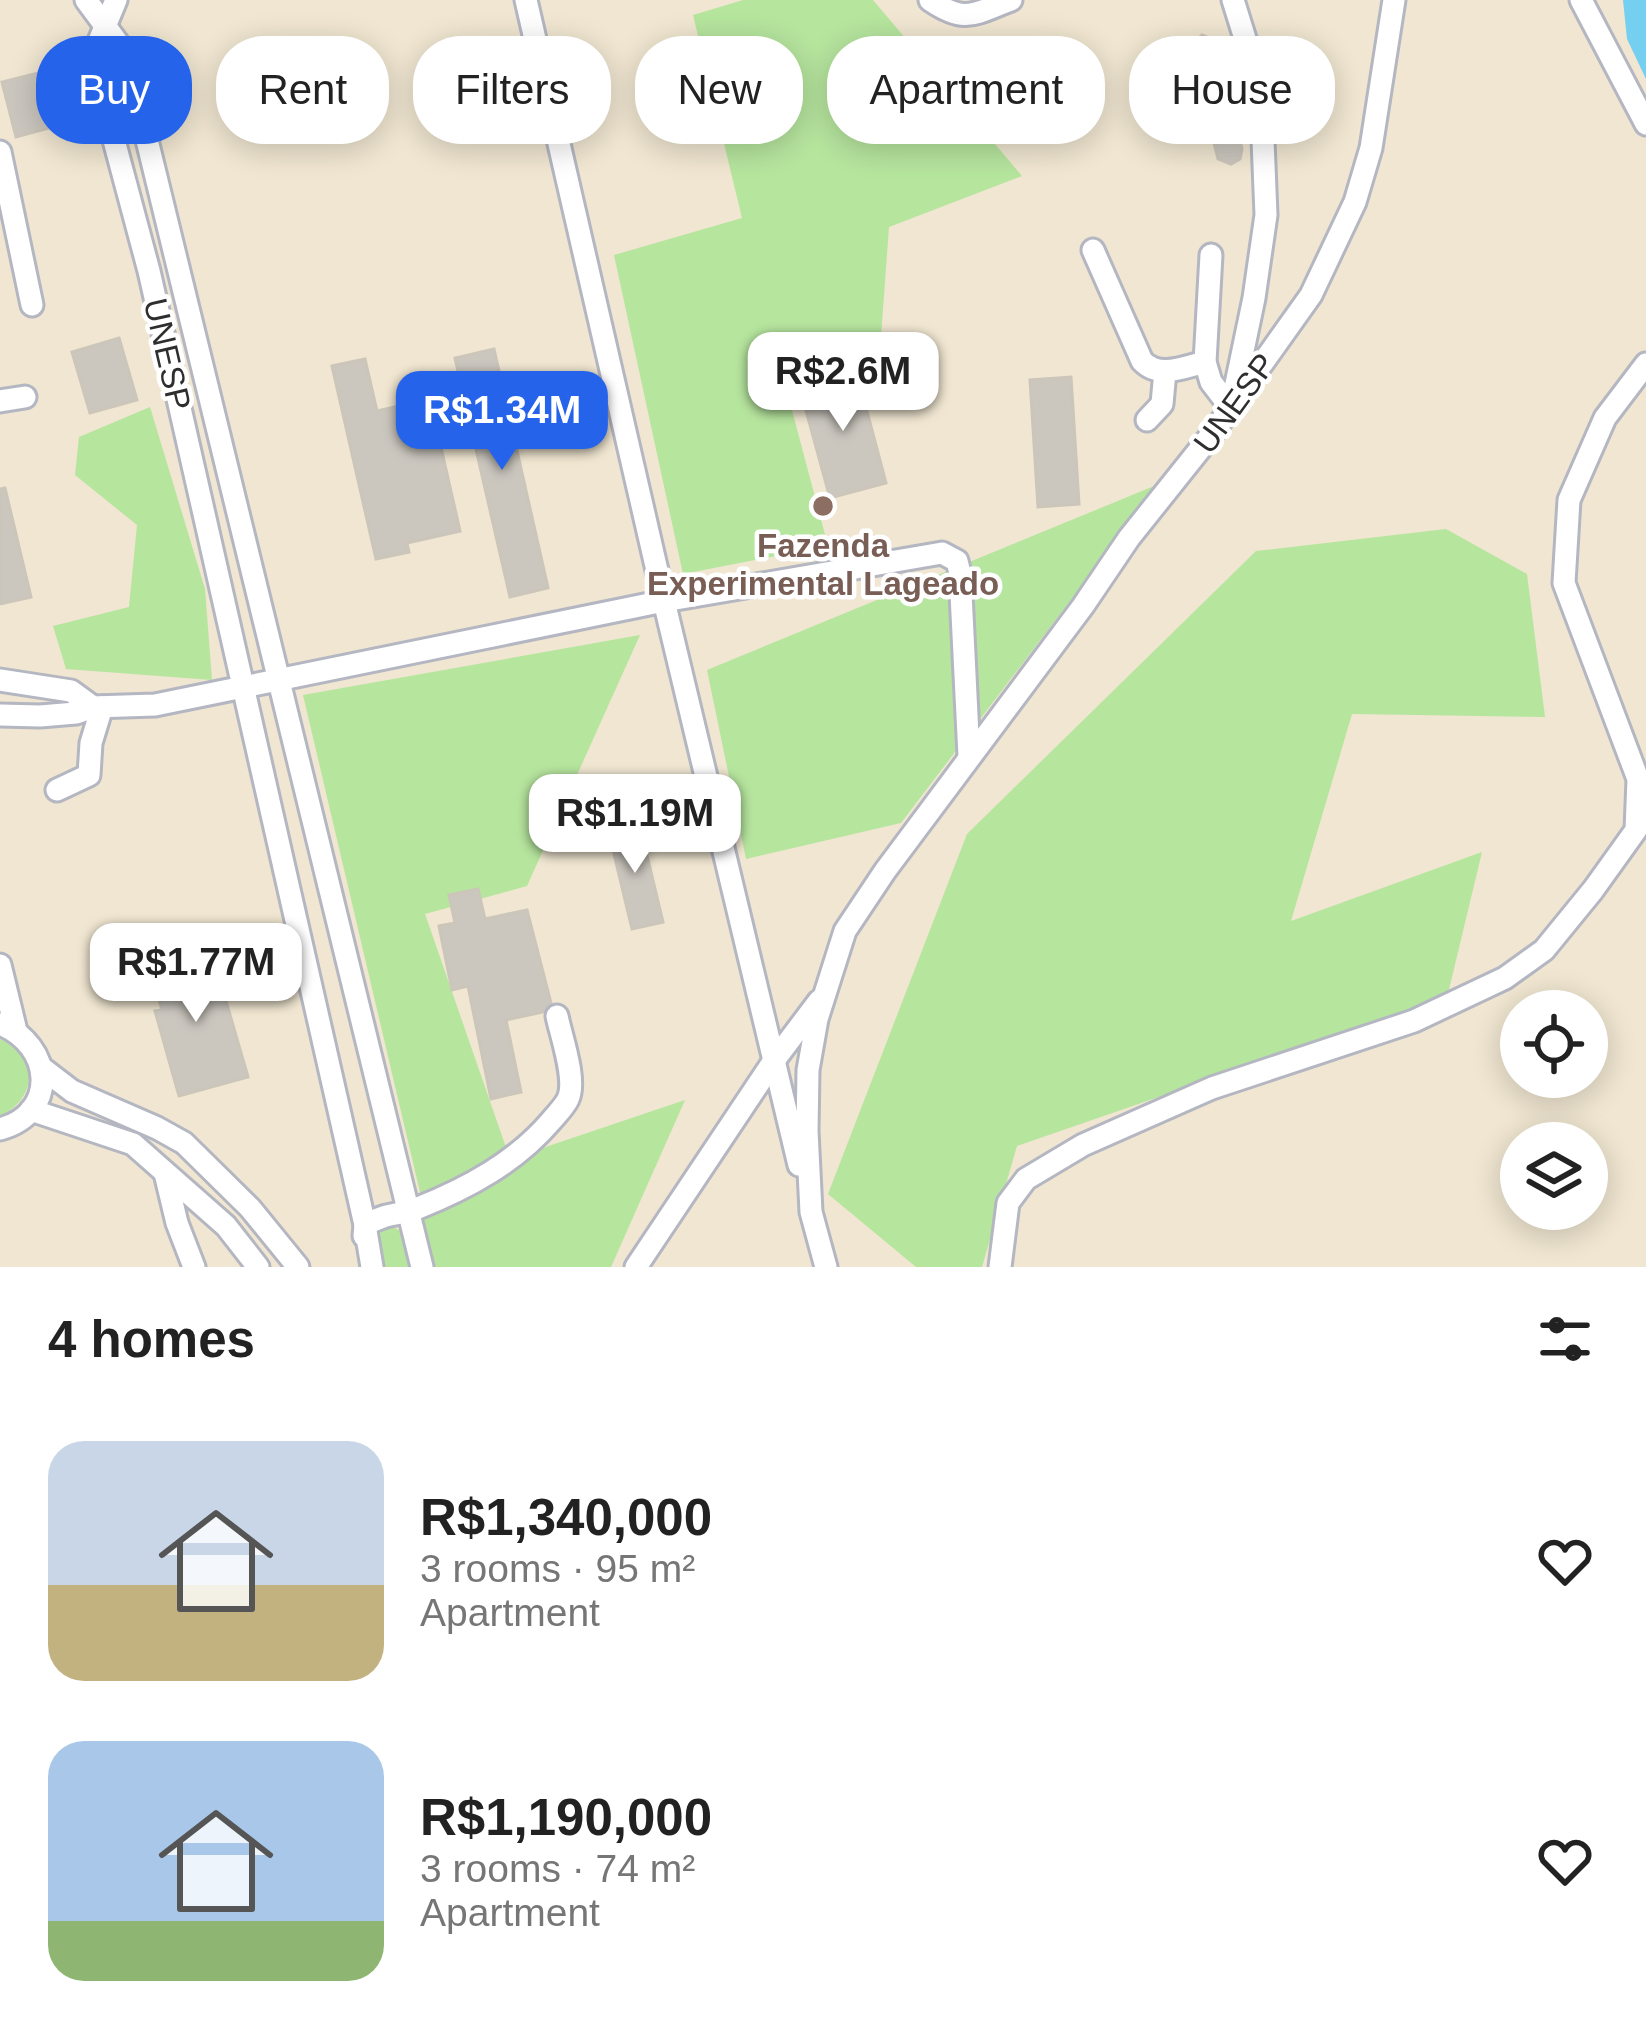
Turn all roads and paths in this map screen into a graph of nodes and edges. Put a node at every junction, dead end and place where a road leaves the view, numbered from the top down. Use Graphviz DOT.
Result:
graph roads {
  1 [pos="86,0"];
  2 [pos="116,0"];
  3 [pos="930,0"];
  4 [pos="1011,0"];
  5 [pos="1233,0"];
  6 [pos="1394,0"];
  7 [pos="1581,0"];
  8 [pos="525,6"];
  9 [pos="106,26"];
  10 [pos="1646,124"];
  11 [pos="0,152"];
  12 [pos="1093,250"];
  13 [pos="1211,255"];
  14 [pos="32,305"];
  15 [pos="1205,362"];
  16 [pos="1646,364"];
  17 [pos="1165,371"];
  18 [pos="25,397"];
  19 [pos="0,401"];
  20 [pos="1231,408"];
  21 [pos="1147,419"];
  22 [pos="664,601"];
  23 [pos="280,680"];
  24 [pos="13,682"];
  25 [pos="243,687"];
  26 [pos="98,707"];
  27 [pos="3,715"];
  28 [pos="33,716"];
  29 [pos="969,756"];
  30 [pos="57,790"];
  31 [pos="0,965"];
  32 [pos="826,991"];
  33 [pos="557,1016"];
  34 [pos="8,1028"];
  35 [pos="772,1062"];
  36 [pos="42,1068"];
  37 [pos="31,1110"];
  38 [pos="3,1131"];
  39 [pos="165,1172"];
  40 [pos="410,1211"];
  41 [pos="811,1212"];
  42 [pos="365,1225"];
  43 [pos="194,1267"];
  44 [pos="258,1267"];
  45 [pos="298,1267"];
  46 [pos="359,1267"];
  47 [pos="372,1267"];
  48 [pos="422,1267"];
  49 [pos="636,1267"];
  50 [pos="826,1267"];
  51 [pos="1000,1267"];
  1 -- 9 [label="street"];
  2 -- 9 [label="street, UNESP"];
  3 -- 4 [label="street"];
  5 -- 20 [label="street"];
  6 -- 20 [label="street, UNESP"];
  7 -- 10 [label="street"];
  8 -- 22 [label="street, UNESP"];
  9 -- 23 [label="street, UNESP"];
  9 -- 25 [label="street, UNESP"];
  11 -- 14 [label="street"];
  12 -- 17 [label="street"];
  13 -- 15 [label="street"];
  15 -- 17 [label="street"];
  15 -- 20 [label="street"];
  16 -- 51 [label="street"];
  17 -- 21 [label="street"];
  18 -- 19 [label="street"];
  20 -- 29 [label="street, UNESP"];
  22 -- 23 [label="street"];
  22 -- 29 [label="street"];
  22 -- 35 [label="street, UNESP"];
  23 -- 25 [label="street"];
  23 -- 40 [label="street, UNESP"];
  24 -- 26 [label="street"];
  24 -- 27 [label="street"];
  24 -- 28 [label="street"];
  25 -- 26 [label="street"];
  25 -- 42 [label="street, UNESP"];
  26 -- 28 [label="street"];
  26 -- 30 [label="street"];
  27 -- 28 [label="street"];
  29 -- 32 [label="street, UNESP"];
  31 -- 34 [label="street"];
  32 -- 35 [label="street, UNESP"];
  32 -- 41 [label="street, UNESP"];
  33 -- 40 [label="street"];
  34 -- 36 [label="street"];
  35 -- 41 [label="street, UNESP"];
  35 -- 49 [label="street, UNESP"];
  36 -- 37 [label="street"];
  36 -- 45 [label="street"];
  37 -- 38 [label="street"];
  37 -- 39 [label="street"];
  39 -- 43 [label="street"];
  39 -- 44 [label="street"];
  40 -- 42 [label="street"];
  40 -- 48 [label="street, UNESP"];
  41 -- 50 [label="street, UNESP"];
  42 -- 46 [label="street, UNESP"];
  42 -- 47 [label="street, UNESP"];
}
